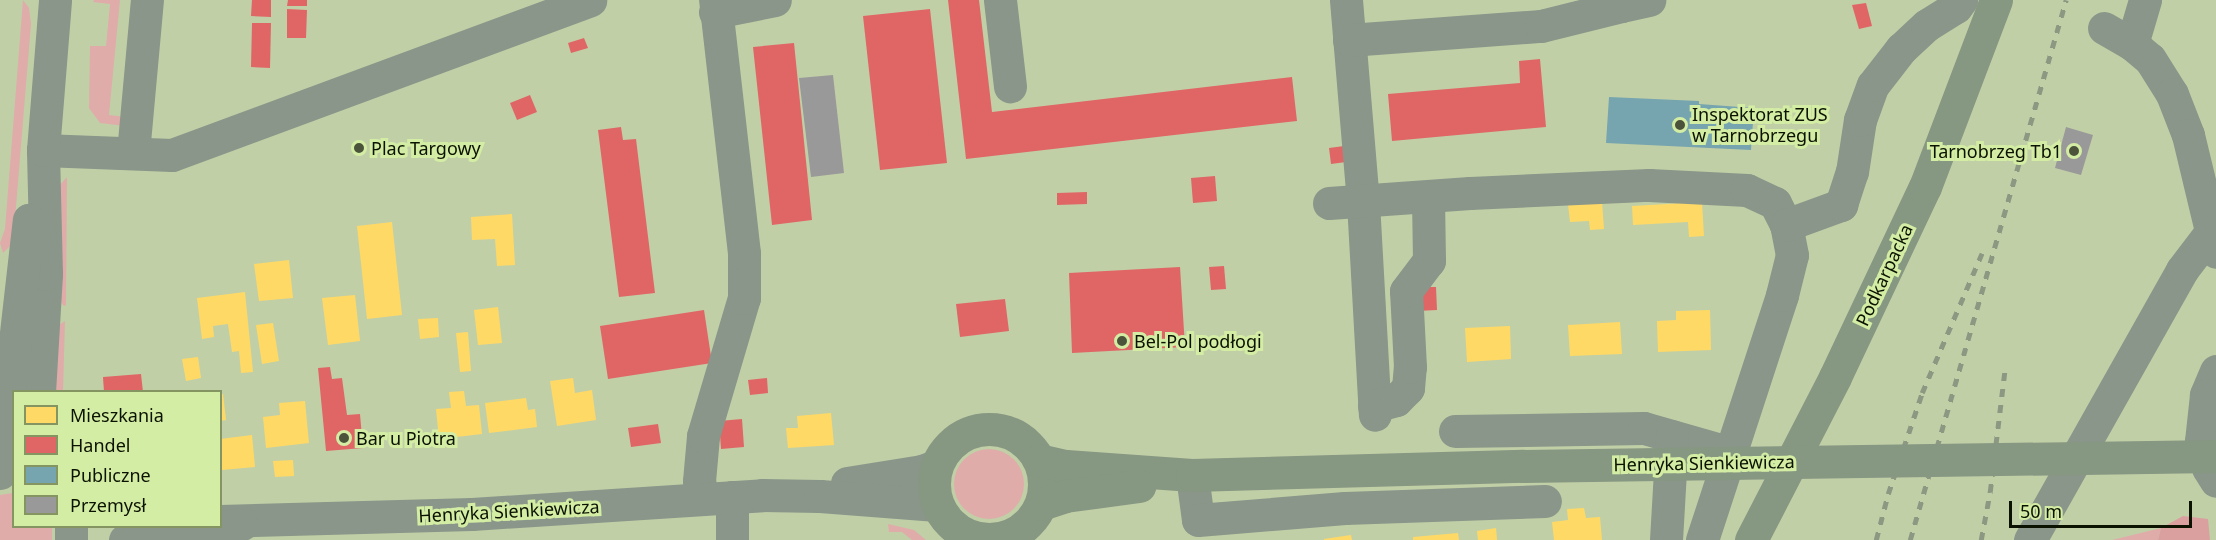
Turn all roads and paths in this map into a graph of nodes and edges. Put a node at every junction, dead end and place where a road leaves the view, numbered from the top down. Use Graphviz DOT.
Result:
graph roads {
  1 [pos="55,0"];
  2 [pos="147,0"];
  3 [pos="590,0"];
  4 [pos="775,0"];
  5 [pos="1000,0"];
  6 [pos="1346,0"];
  7 [pos="1961,0"];
  8 [pos="1996,0"];
  9 [pos="2145,0"];
  10 [pos="1630,2"];
  11 [pos="715,6"];
  12 [pos="2104,28"];
  13 [pos="1349,40"];
  14 [pos="2132,44"];
  15 [pos="1010,86"];
  16 [pos="43,150"];
  17 [pos="133,153"];
  18 [pos="2208,184"];
  19 [pos="1428,197"];
  20 [pos="1363,202"];
  21 [pos="1329,203"];
  22 [pos="1786,225"];
  23 [pos="2214,242"];
  24 [pos="11,270"];
  25 [pos="1406,291"];
  26 [pos="1368,293"];
  27 [pos="2216,370"];
  28 [pos="39,390"];
  29 [pos="1455,431"];
  30 [pos="1672,436"];
  31 [pos="1731,453"];
  32 [pos="2216,456"];
  33 [pos="1039,460"];
  34 [pos="936,466"];
  35 [pos="0,475"];
  36 [pos="1192,475"];
  37 [pos="2216,481"];
  38 [pos="732,497"];
  39 [pos="1545,501"];
  40 [pos="1041,504"];
  41 [pos="937,505"];
  42 [pos="471,526"];
  43 [pos="215,530"];
  44 [pos="1199,530"];
  45 [pos="1019,535"];
  46 [pos="125,540"];
  47 [pos="732,540"];
  48 [pos="982,540"];
  49 [pos="1666,540"];
  50 [pos="1702,540"];
  51 [pos="1751,540"];
  52 [pos="2030,540"];
  1 -- 16 [label="street"];
  2 -- 17 [label="street"];
  3 -- 17 [label="street"];
  4 -- 11 [label="street"];
  5 -- 15 [label="street"];
  6 -- 13 [label="street"];
  7 -- 22 [label="street"];
  8 -- 51 [label="main road, Podkarpacka"];
  9 -- 14 [label="street"];
  10 -- 13 [label="street"];
  11 -- 38 [label="street"];
  12 -- 14 [label="street"];
  13 -- 20 [label="street"];
  14 -- 18 [label="street"];
  16 -- 17 [label="street"];
  16 -- 24 [label="street"];
  16 -- 28 [label="street"];
  18 -- 23 [label="street"];
  19 -- 20 [label="street"];
  19 -- 22 [label="street"];
  19 -- 25 [label="street"];
  20 -- 21 [label="street"];
  20 -- 26 [label="street"];
  22 -- 31 [label="street"];
  23 -- 52 [label="street"];
  24 -- 35 [label="street"];
  25 -- 26 [label="street"];
  25 -- 26 [label="street"];
  27 -- 37 [label="street"];
  29 -- 30 [label="street"];
  30 -- 31 [label="street"];
  30 -- 49 [label="street"];
  31 -- 50 [label="street"];
  32 -- 36 [label="main road, Henryka Sienkiewicza, bridge"];
  33 -- 34 [label="main road"];
  33 -- 36 [label="main road, Henryka Sienkiewicza"];
  33 -- 40 [label="main road"];
  34 -- 38 [label="street, Henryka Sienkiewicza"];
  34 -- 41 [label="main road"];
  36 -- 40 [label="main road, Henryka Sienkiewicza"];
  36 -- 44 [label="street"];
  38 -- 41 [label="street, Henryka Sienkiewicza"];
  38 -- 42 [label="street, Henryka Sienkiewicza"];
  38 -- 47 [label="street"];
  39 -- 44 [label="street"];
  40 -- 45 [label="main road"];
  41 -- 48 [label="main road"];
  42 -- 43 [label="street, Henryka Sienkiewicza"];
  43 -- 46 [label="street, Henryka Sienkiewicza"];
  45 -- 48 [label="main road"];
}
